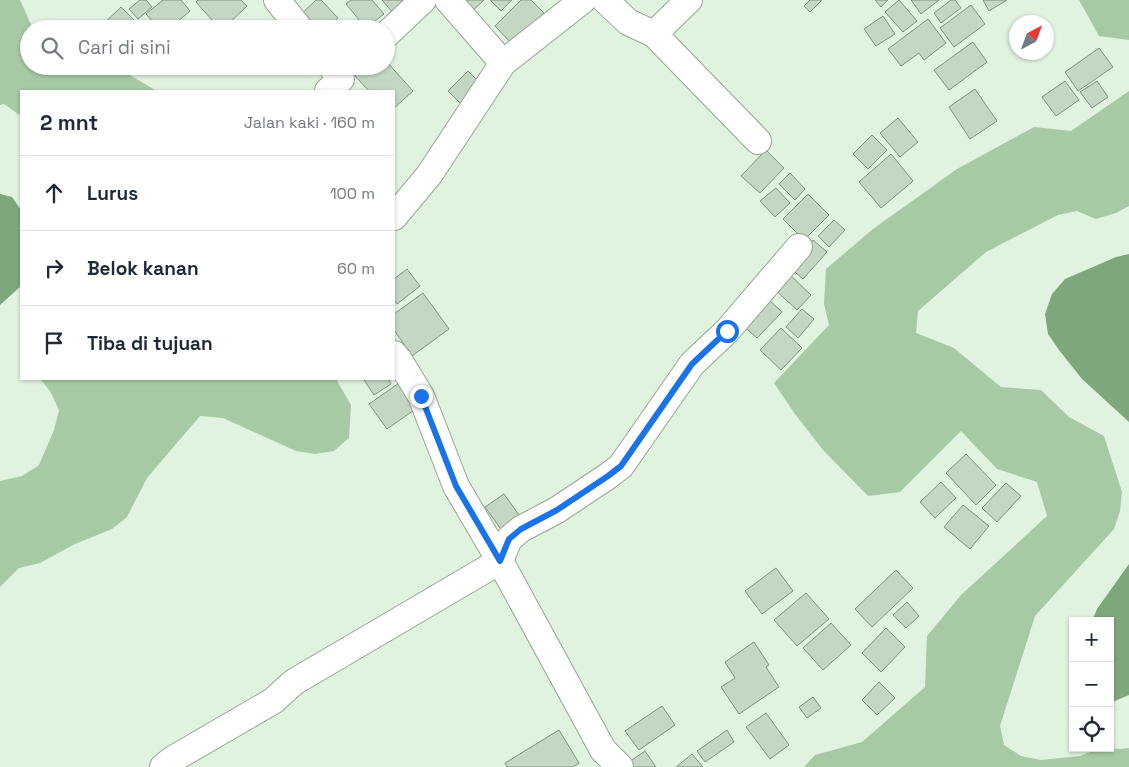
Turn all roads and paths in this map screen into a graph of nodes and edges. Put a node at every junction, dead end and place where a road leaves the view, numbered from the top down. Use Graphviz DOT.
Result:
graph roads {
  1 [pos="277,0"];
  2 [pos="423,0"];
  3 [pos="448,0"];
  4 [pos="584,0"];
  5 [pos="605,0"];
  6 [pos="689,0"];
  7 [pos="293,20"];
  8 [pos="395,26"];
  9 [pos="654,34"];
  10 [pos="503,63"];
  11 [pos="758,141"];
  12 [pos="395,216"];
  13 [pos="799,247"];
  14 [pos="395,355"];
  15 [pos="500,561"];
  16 [pos="162,767"];
  17 [pos="620,767"];
  1 -- 7 [label="street"];
  2 -- 8 [label="street"];
  3 -- 10 [label="street"];
  4 -- 10 [label="street"];
  5 -- 9 [label="street"];
  6 -- 9 [label="street"];
  9 -- 11 [label="street"];
  10 -- 12 [label="street"];
  13 -- 15 [label="street"];
  14 -- 15 [label="street"];
  15 -- 16 [label="street"];
  15 -- 17 [label="street"];
}
